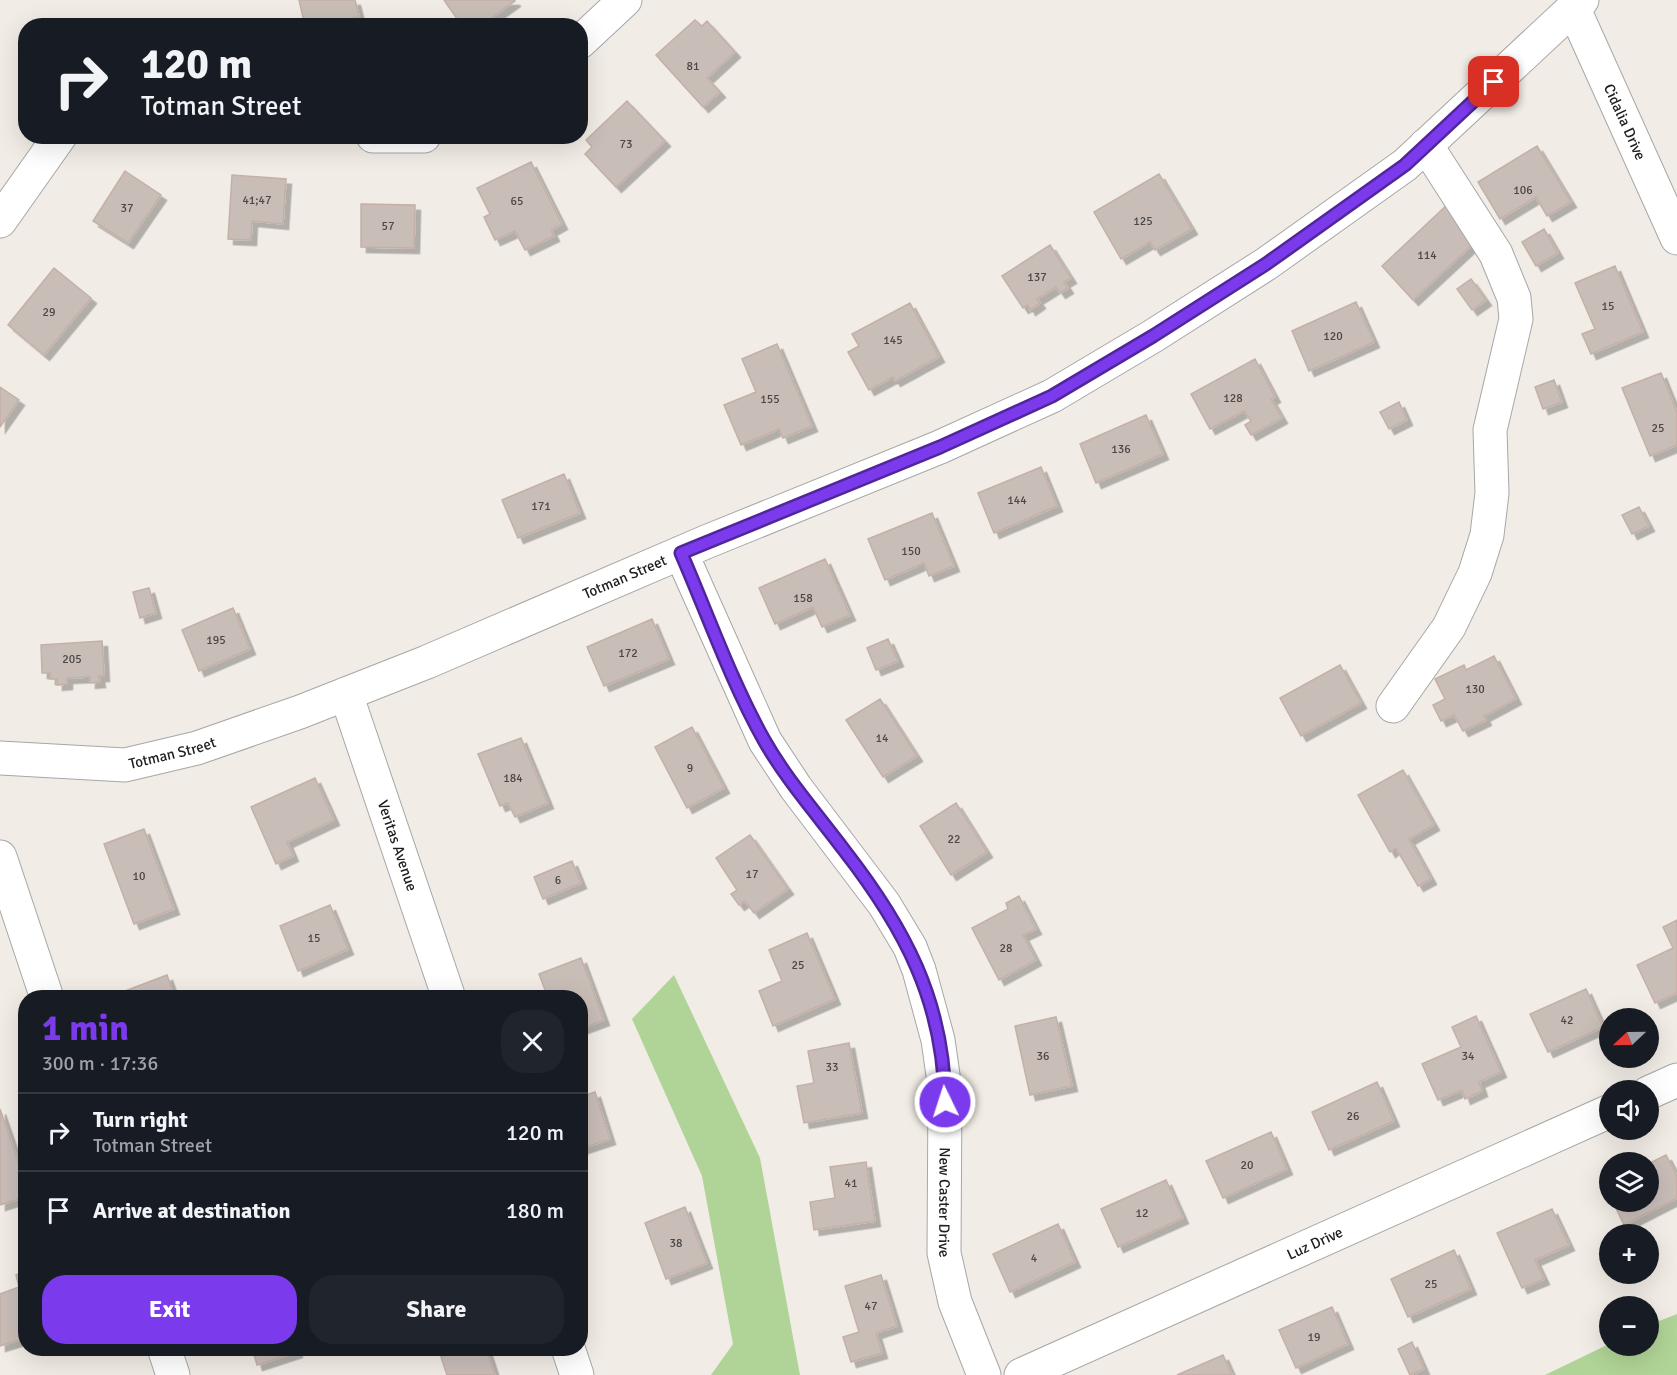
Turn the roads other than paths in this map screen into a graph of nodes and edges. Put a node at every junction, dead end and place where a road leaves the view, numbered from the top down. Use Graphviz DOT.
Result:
graph roads {
  1 [pos="626,0"];
  2 [pos="1577,4"];
  3 [pos="588,35"];
  4 [pos="54,144"];
  5 [pos="1426,145"];
  6 [pos="0,222"];
  7 [pos="1677,238"];
  8 [pos="681,553"];
  9 [pos="346,694"];
  10 [pos="1394,706"];
  11 [pos="0,758"];
  12 [pos="0,857"];
  13 [pos="44,990"];
  14 [pos="446,990"];
  15 [pos="1677,1080"];
  16 [pos="1659,1088"];
  17 [pos="1599,1116"];
  18 [pos="167,1356"];
  19 [pos="571,1356"];
  20 [pos="173,1375"];
  21 [pos="577,1375"];
  22 [pos="984,1375"];
  23 [pos="1021,1375"];
  1 -- 3 [label="street"];
  2 -- 5 [label="street, Totman Street"];
  2 -- 7 [label="street, Cidalia Drive"];
  4 -- 6 [label="street"];
  5 -- 8 [label="street, Totman Street"];
  5 -- 10 [label="street"];
  8 -- 9 [label="street, Totman Street"];
  8 -- 22 [label="street, New Caster Drive"];
  9 -- 11 [label="street, Totman Street"];
  9 -- 14 [label="street, Veritas Avenue"];
  12 -- 13 [label="street"];
  15 -- 16 [label="street"];
  17 -- 23 [label="street, Luz Drive"];
  18 -- 20 [label="street"];
  19 -- 21 [label="street"];
}
